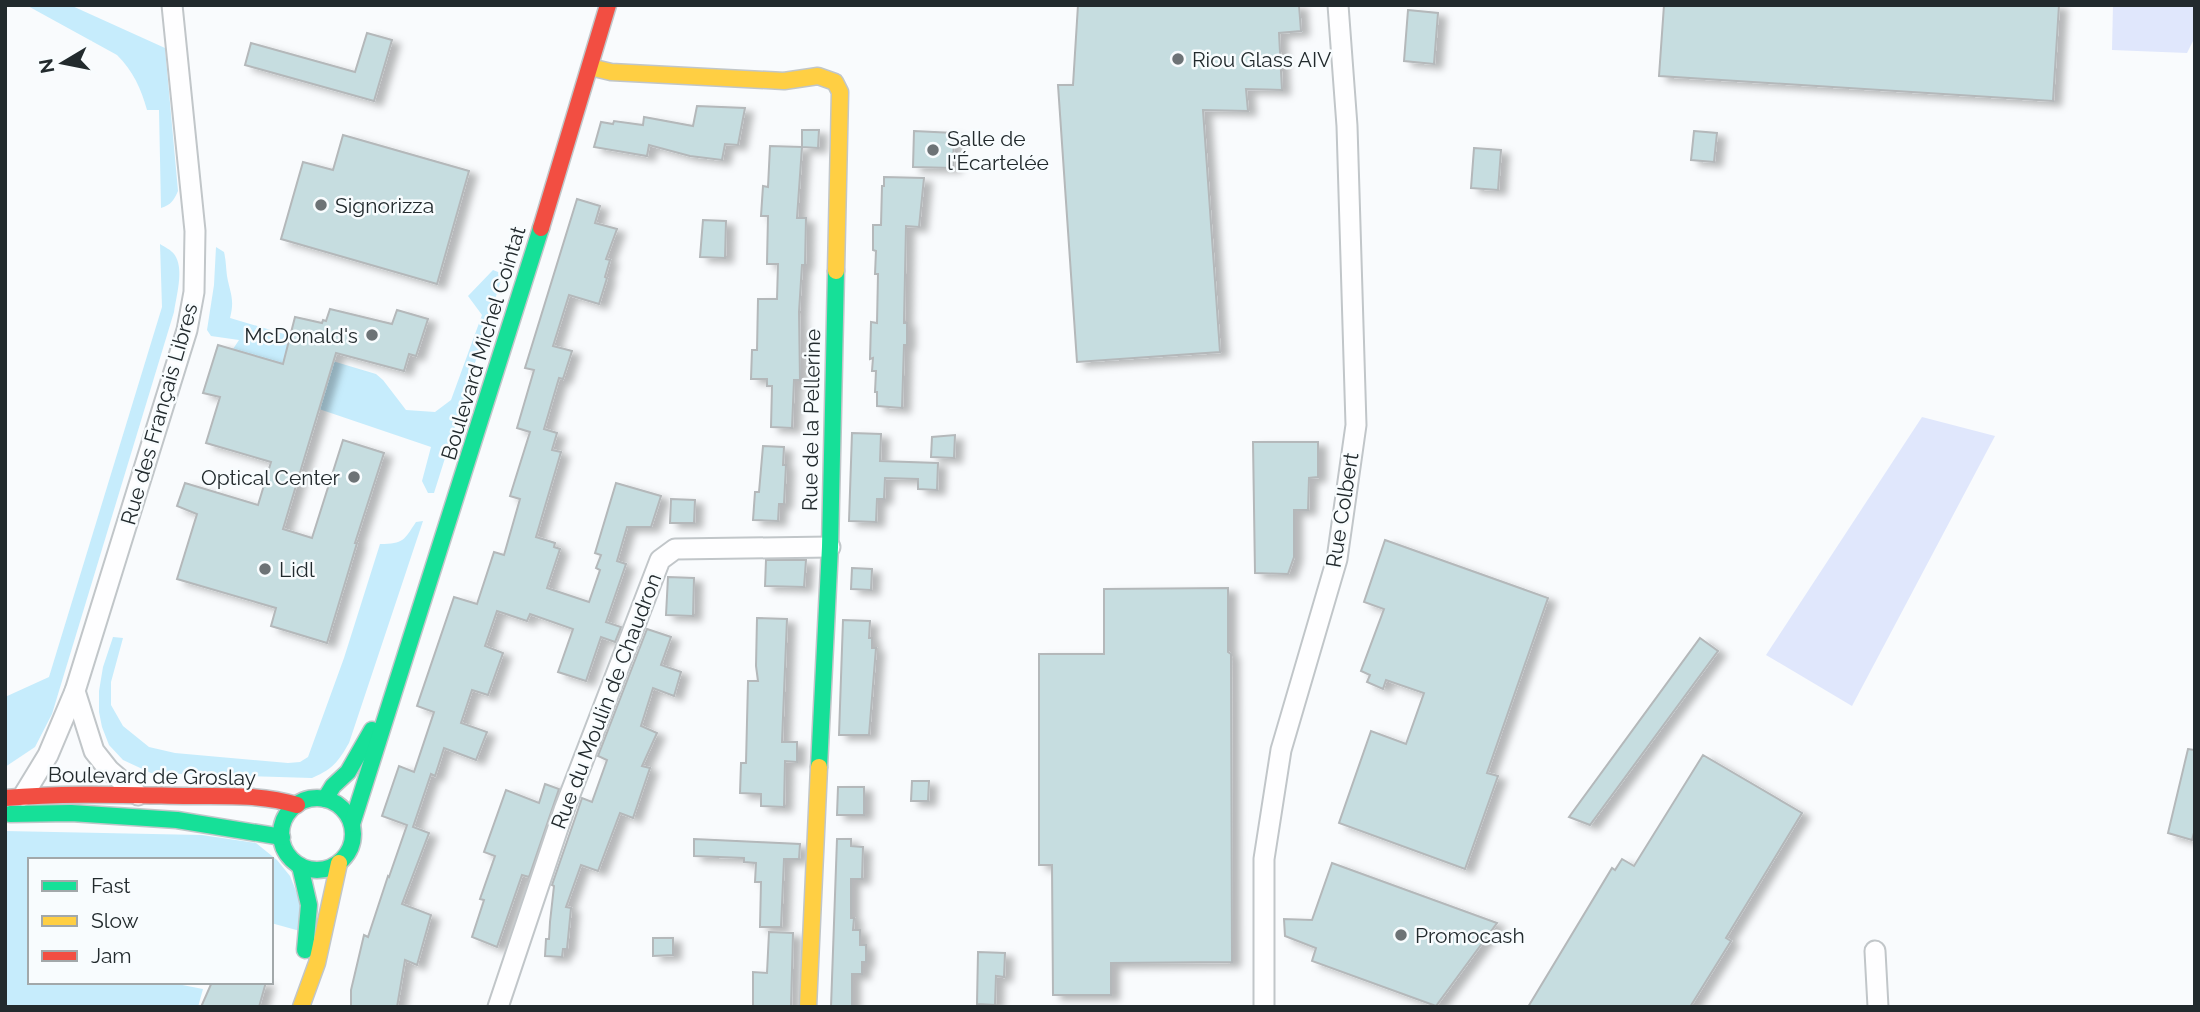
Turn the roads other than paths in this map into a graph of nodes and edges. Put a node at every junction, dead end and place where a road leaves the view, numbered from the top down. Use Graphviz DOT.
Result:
graph roads {
  1 [pos="172,5"];
  2 [pos="608,5"];
  3 [pos="1338,5"];
  4 [pos="590,66"];
  5 [pos="830,547"];
  6 [pos="75,691"];
  7 [pos="393,692"];
  8 [pos="138,795"];
  9 [pos="14,797"];
  10 [pos="325,799"];
  11 [pos="297,805"];
  12 [pos="5,814"];
  13 [pos="352,824"];
  14 [pos="282,837"];
  15 [pos="339,863"];
  16 [pos="300,866"];
  17 [pos="1875,951"];
  18 [pos="287,1007"];
  19 [pos="301,1007"];
  20 [pos="498,1007"];
  21 [pos="808,1007"];
  22 [pos="1264,1007"];
  23 [pos="1878,1007"];
  1 -- 6 [label="street, Rue des Français Libres"];
  2 -- 4 [label="main road, Boulevard Michel Cointat"];
  3 -- 22 [label="street, Rue Colbert"];
  4 -- 5 [label="main road, Rue de la Pellerine"];
  4 -- 7 [label="main road, Boulevard Michel Cointat"];
  5 -- 20 [label="street, Rue du Moulin de Chaudron"];
  5 -- 21 [label="main road, Rue de la Pellerine"];
  6 -- 8 [label="street"];
  6 -- 9 [label="street, Rue des Français Libres"];
  7 -- 10 [label="main road, Boulevard Michel Cointat"];
  7 -- 13 [label="main road, Boulevard Michel Cointat"];
  8 -- 9 [label="main road, Boulevard de Groslay"];
  8 -- 11 [label="main road, Boulevard de Groslay"];
  10 -- 11 [label="main road"];
  10 -- 13 [label="main road"];
  11 -- 14 [label="main road"];
  12 -- 14 [label="main road, Boulevard de Groslay"];
  13 -- 15 [label="main road"];
  14 -- 16 [label="main road"];
  15 -- 16 [label="main road"];
  15 -- 19 [label="main road"];
  16 -- 18 [label="main road"];
  17 -- 23 [label="street"];
}
